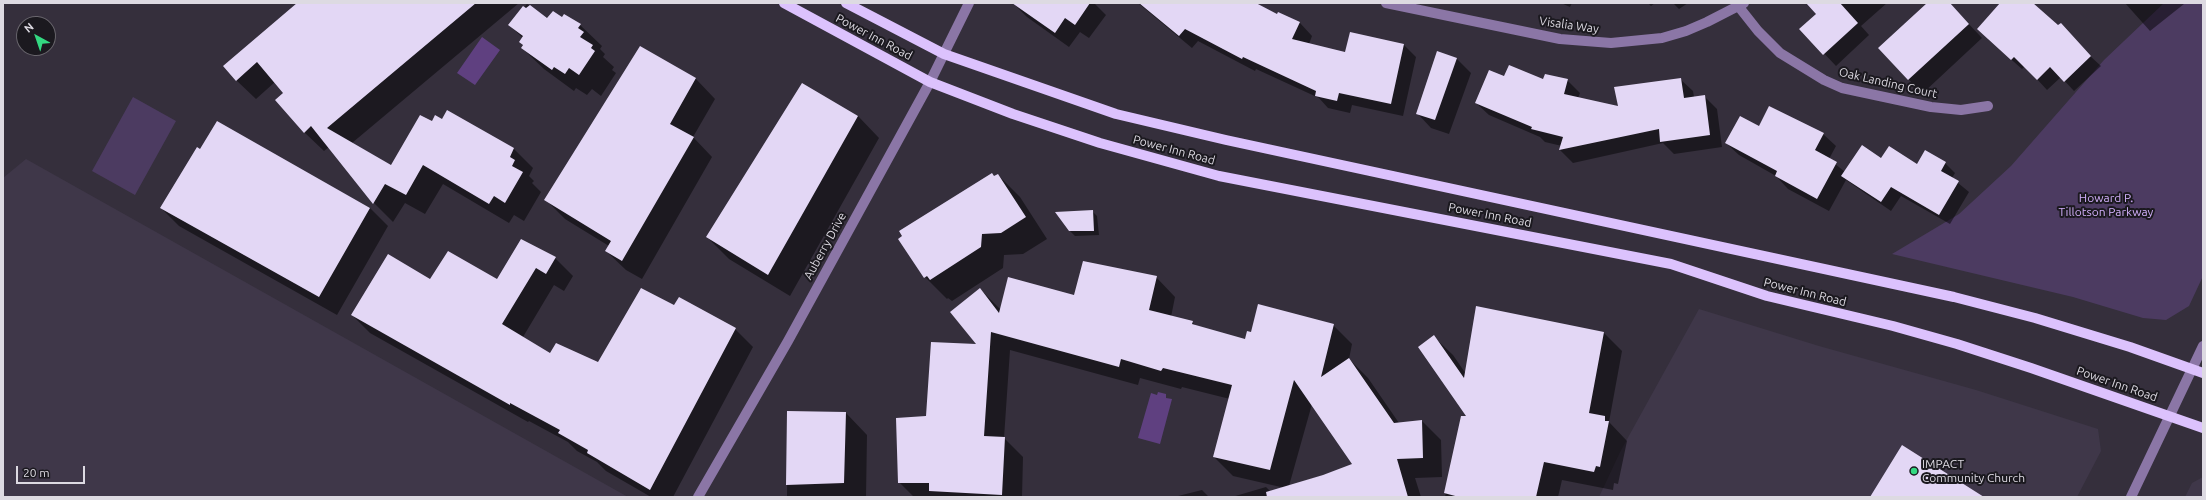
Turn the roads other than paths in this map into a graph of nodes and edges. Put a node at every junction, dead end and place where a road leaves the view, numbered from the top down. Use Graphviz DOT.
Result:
graph roads {
  1 [pos="784,3"];
  2 [pos="846,3"];
  3 [pos="969,3"];
  4 [pos="1386,3"];
  5 [pos="1410,5"];
  6 [pos="1741,5"];
  7 [pos="944,54"];
  8 [pos="930,82"];
  9 [pos="1988,106"];
  10 [pos="2203,346"];
  11 [pos="2192,368"];
  12 [pos="2203,373"];
  13 [pos="2169,416"];
  14 [pos="2203,428"];
  15 [pos="698,497"];
  16 [pos="2131,497"];
  1 -- 8 [label="main road, Power Inn Road"];
  2 -- 7 [label="main road, Power Inn Road"];
  3 -- 7 [label="street, Auberry Drive"];
  4 -- 5 [label="street, Visalia Way"];
  5 -- 6 [label="street, Visalia Way"];
  6 -- 9 [label="street, Oak Landing Court"];
  7 -- 8 [label="street, Auberry Drive"];
  7 -- 11 [label="main road, Power Inn Road"];
  8 -- 13 [label="main road, Power Inn Road"];
  8 -- 15 [label="street, Auberry Drive"];
  10 -- 11 [label="street"];
  11 -- 12 [label="main road, Power Inn Road"];
  11 -- 13 [label="street"];
  13 -- 14 [label="main road, Power Inn Road"];
  13 -- 16 [label="street"];
}
